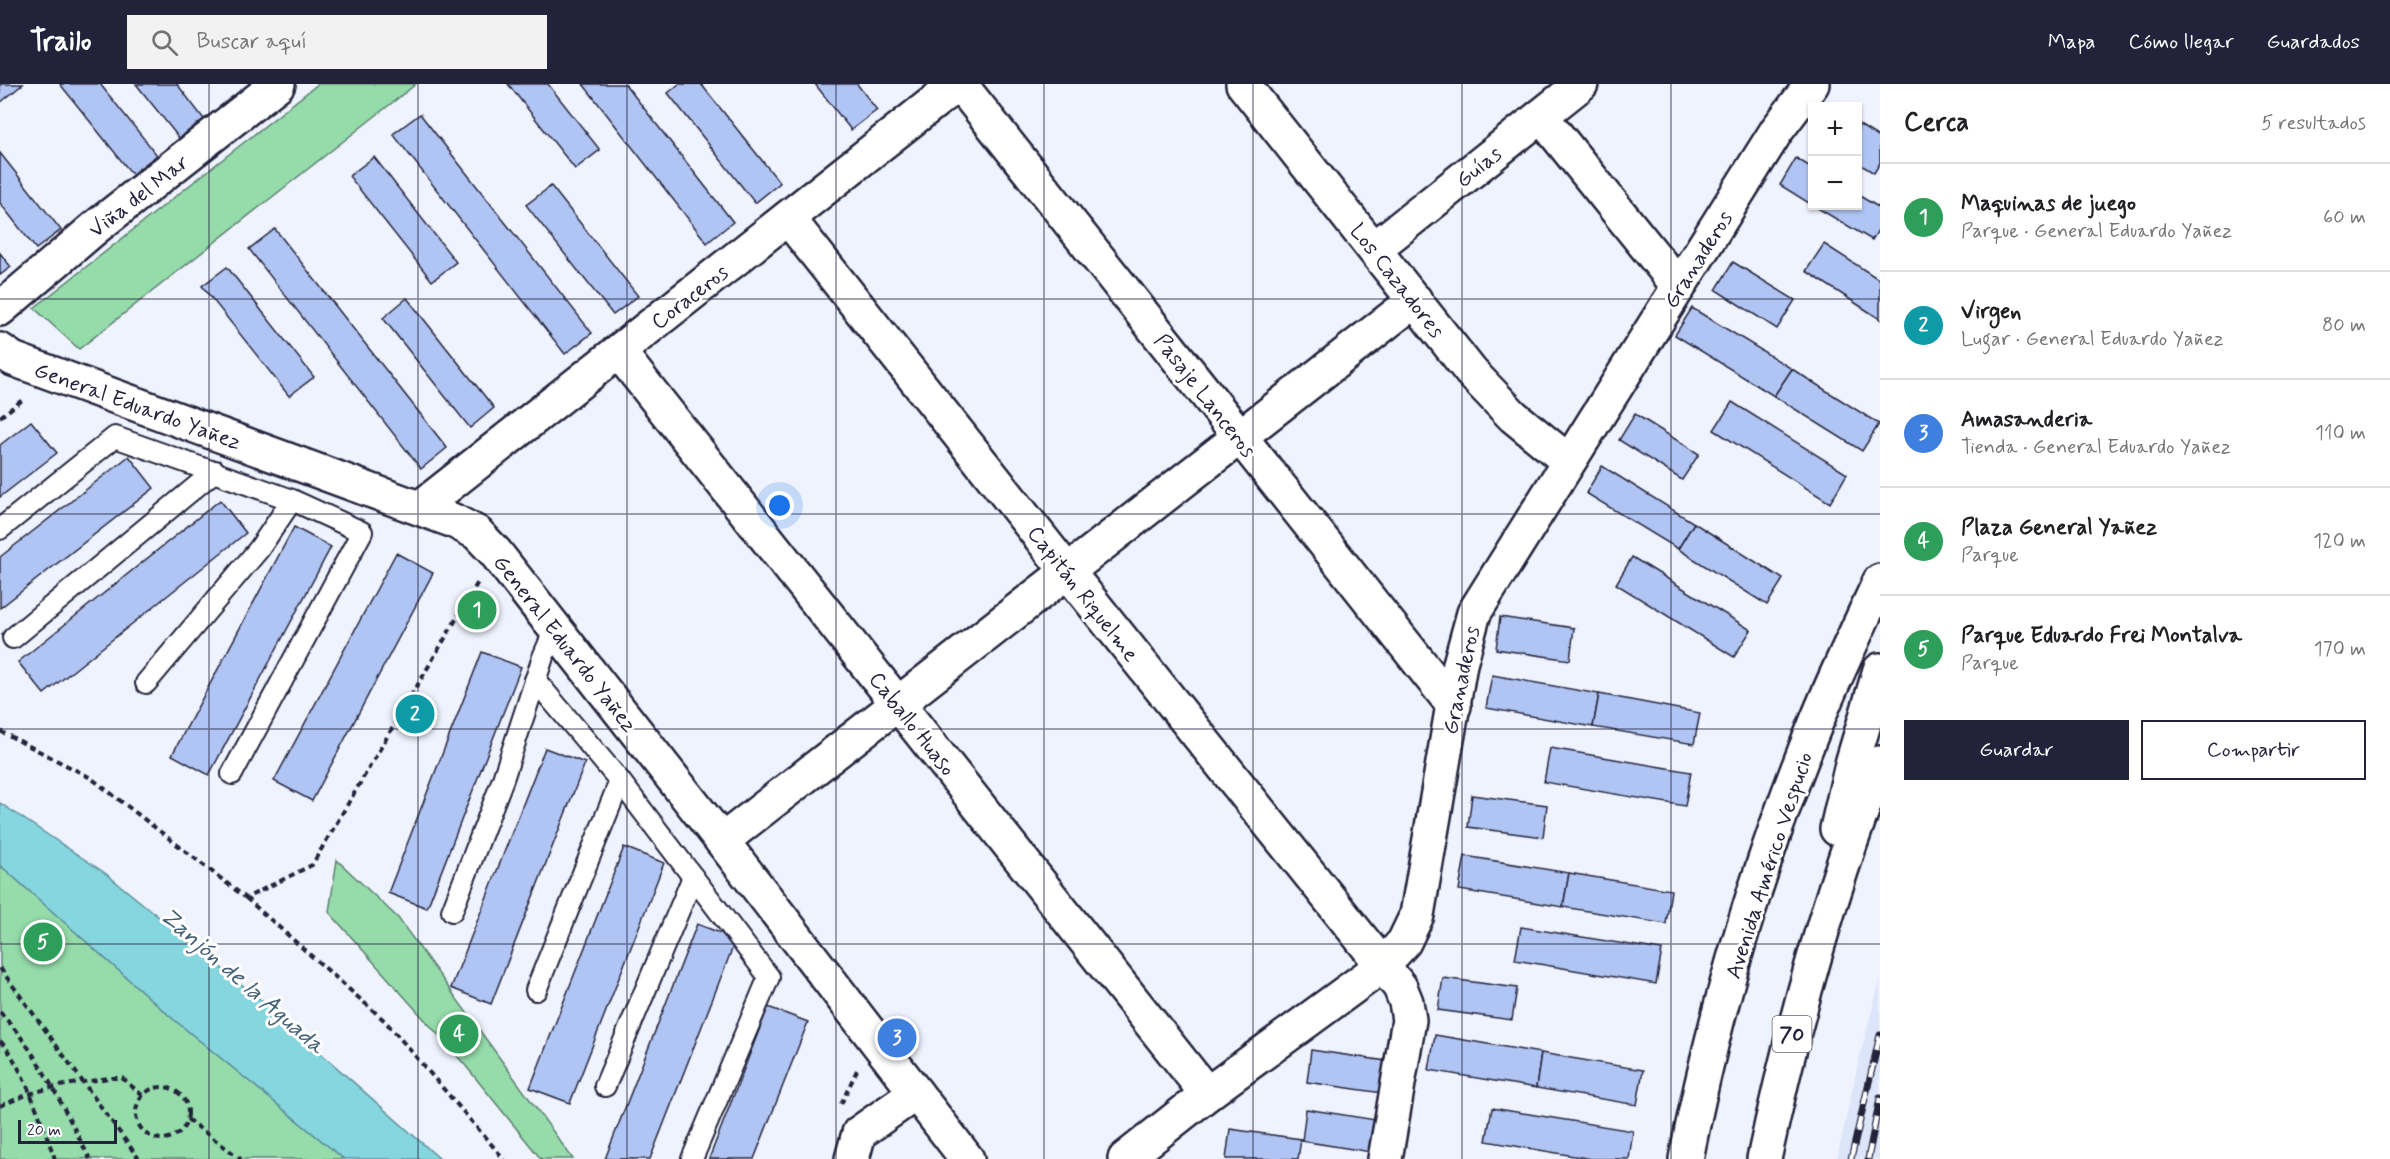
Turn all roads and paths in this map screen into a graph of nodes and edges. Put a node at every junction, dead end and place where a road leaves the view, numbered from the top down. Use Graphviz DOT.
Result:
graph roads {
  1 [pos="278,84"];
  2 [pos="958,84"];
  3 [pos="1581,84"];
  4 [pos="1812,84"];
  5 [pos="1245,85"];
  6 [pos="1541,116"];
  7 [pos="788,218"];
  8 [pos="1374,249"];
  9 [pos="1679,287"];
  10 [pos="1415,300"];
  11 [pos="0,309"];
  12 [pos="619,352"];
  13 [pos="4,359"];
  14 [pos="1239,437"];
  15 [pos="1568,461"];
  16 [pos="215,471"];
  17 [pos="292,500"];
  18 [pos="420,508"];
  19 [pos="0,529"];
  20 [pos="1067,571"];
  21 [pos="483,573"];
  22 [pos="1880,581"];
  23 [pos="555,629"];
  24 [pos="13,638"];
  25 [pos="1880,670"];
  26 [pos="535,680"];
  27 [pos="146,683"];
  28 [pos="897,703"];
  29 [pos="1454,706"];
  30 [pos="0,731"];
  31 [pos="1880,762"];
  32 [pos="231,774"];
  33 [pos="620,781"];
  34 [pos="722,841"];
  35 [pos="693,877"];
  36 [pos="246,898"];
  37 [pos="452,911"];
  38 [pos="1827,912"];
  39 [pos="1382,966"];
  40 [pos="0,968"];
  41 [pos="536,990"];
  42 [pos="0,1012"];
  43 [pos="0,1041"];
  44 [pos="83,1082"];
  45 [pos="605,1086"];
  46 [pos="54,1087"];
  47 [pos="916,1093"];
  48 [pos="29,1094"];
  49 [pos="1208,1094"];
  50 [pos="142,1095"];
  51 [pos="0,1106"];
  52 [pos="187,1119"];
  53 [pos="55,1159"];
  54 [pos="90,1159"];
  55 [pos="140,1159"];
  56 [pos="241,1159"];
  57 [pos="504,1159"];
  58 [pos="692,1159"];
  59 [pos="852,1159"];
  60 [pos="967,1159"];
  61 [pos="1125,1159"];
  62 [pos="1385,1159"];
  63 [pos="1686,1159"];
  64 [pos="1764,1159"];
  1 -- 11 [label="main road, Viña del Mar"];
  2 -- 7 [label="main road, Coraceros"];
  2 -- 14 [label="main road, Pasaje Lanceros"];
  3 -- 6 [label="main road, Guías"];
  4 -- 9 [label="main road, Granaderos"];
  5 -- 8 [label="main road, Los Cazadores"];
  6 -- 8 [label="main road, Guías"];
  6 -- 9 [label="main road"];
  7 -- 12 [label="main road, Coraceros"];
  7 -- 20 [label="main road, Capitán Riquelme"];
  8 -- 10 [label="main road, Los Cazadores"];
  9 -- 15 [label="main road, Granaderos"];
  10 -- 14 [label="main road"];
  10 -- 15 [label="main road, Los Cazadores"];
  12 -- 18 [label="main road, Coraceros"];
  12 -- 28 [label="main road, Caballo Huaso"];
  13 -- 18 [label="main road, General Eduardo Yañez"];
  14 -- 20 [label="main road"];
  14 -- 29 [label="main road, Pasaje Lanceros"];
  15 -- 29 [label="main road, Granaderos"];
  16 -- 17 [label="lane"];
  16 -- 19 [label="lane"];
  16 -- 24 [label="lane"];
  17 -- 27 [label="lane"];
  17 -- 32 [label="lane"];
  18 -- 23 [label="main road, General Eduardo Yañez"];
  20 -- 28 [label="main road"];
  20 -- 39 [label="main road, Capitán Riquelme"];
  21 -- 36 [label="path"];
  22 -- 63 [label="main road, Avenida Américo Vespucio"];
  23 -- 26 [label="lane"];
  23 -- 34 [label="main road, General Eduardo Yañez"];
  25 -- 38 [label="main road"];
  26 -- 33 [label="lane"];
  26 -- 37 [label="lane"];
  28 -- 34 [label="main road"];
  28 -- 49 [label="main road, Caballo Huaso"];
  29 -- 39 [label="main road, Granaderos"];
  30 -- 36 [label="path"];
  31 -- 38 [label="main road, 70"];
  33 -- 35 [label="lane"];
  33 -- 41 [label="lane"];
  34 -- 47 [label="main road, General Eduardo Yañez"];
  35 -- 45 [label="lane"];
  35 -- 58 [label="lane"];
  36 -- 57 [label="path"];
  38 -- 64 [label="main road, 70"];
  39 -- 49 [label="main road, Granaderos"];
  39 -- 62 [label="main road, Capitán Riquelme"];
  40 -- 44 [label="path"];
  42 -- 46 [label="path"];
  43 -- 48 [label="path"];
  44 -- 46 [label="path"];
  44 -- 50 [label="path"];
  44 -- 55 [label="path"];
  46 -- 48 [label="path"];
  46 -- 54 [label="path"];
  47 -- 59 [label="main road"];
  47 -- 60 [label="main road, General Eduardo Yañez"];
  48 -- 51 [label="path"];
  48 -- 53 [label="path"];
  49 -- 61 [label="main road, Granaderos"];
  50 -- 52 [label="path"];
  50 -- 52 [label="path"];
  52 -- 56 [label="path"];
}
